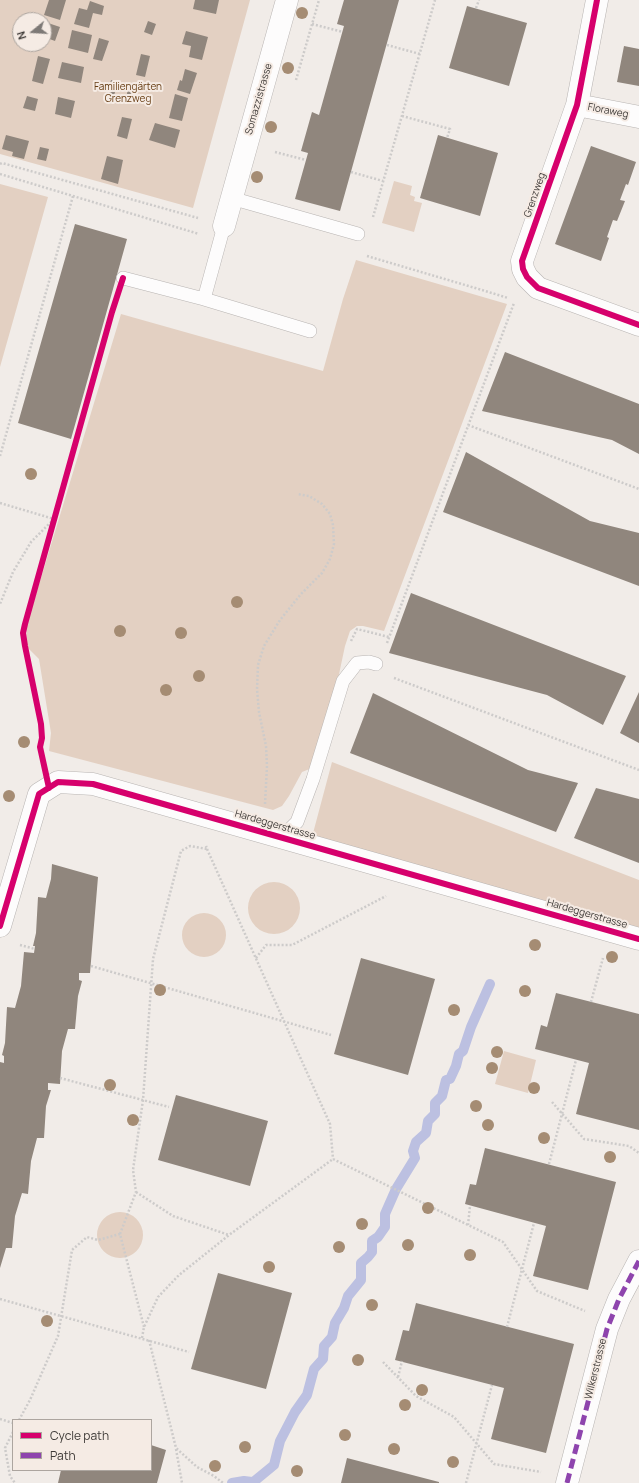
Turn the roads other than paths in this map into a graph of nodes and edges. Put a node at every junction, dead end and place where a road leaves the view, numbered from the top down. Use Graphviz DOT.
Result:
graph roads {
  1 [pos="287,0"];
  2 [pos="597,0"];
  3 [pos="577,105"];
  4 [pos="639,117"];
  5 [pos="231,198"];
  6 [pos="222,233"];
  7 [pos="358,234"];
  8 [pos="124,278"];
  9 [pos="204,299"];
  10 [pos="639,325"];
  11 [pos="310,331"];
  12 [pos="376,664"];
  13 [pos="269,834"];
  14 [pos="0,926"];
  15 [pos="639,939"];
  16 [pos="639,1261"];
  17 [pos="567,1483"];
  1 -- 5 [label="street, Somazzistrasse"];
  2 -- 3 [label="street, Grenzweg"];
  3 -- 4 [label="street, Floraweg"];
  3 -- 10 [label="street, Grenzweg"];
  5 -- 6 [label="street, Somazzistrasse"];
  5 -- 7 [label="lane"];
  6 -- 9 [label="lane, Somazzistrasse"];
  8 -- 9 [label="lane"];
  9 -- 11 [label="lane"];
  12 -- 13 [label="lane, Hardeggerstrasse"];
  13 -- 14 [label="street, Hardeggerstrasse"];
  13 -- 15 [label="street, Hardeggerstrasse"];
  16 -- 17 [label="street, Wilkerstrasse"];
}
